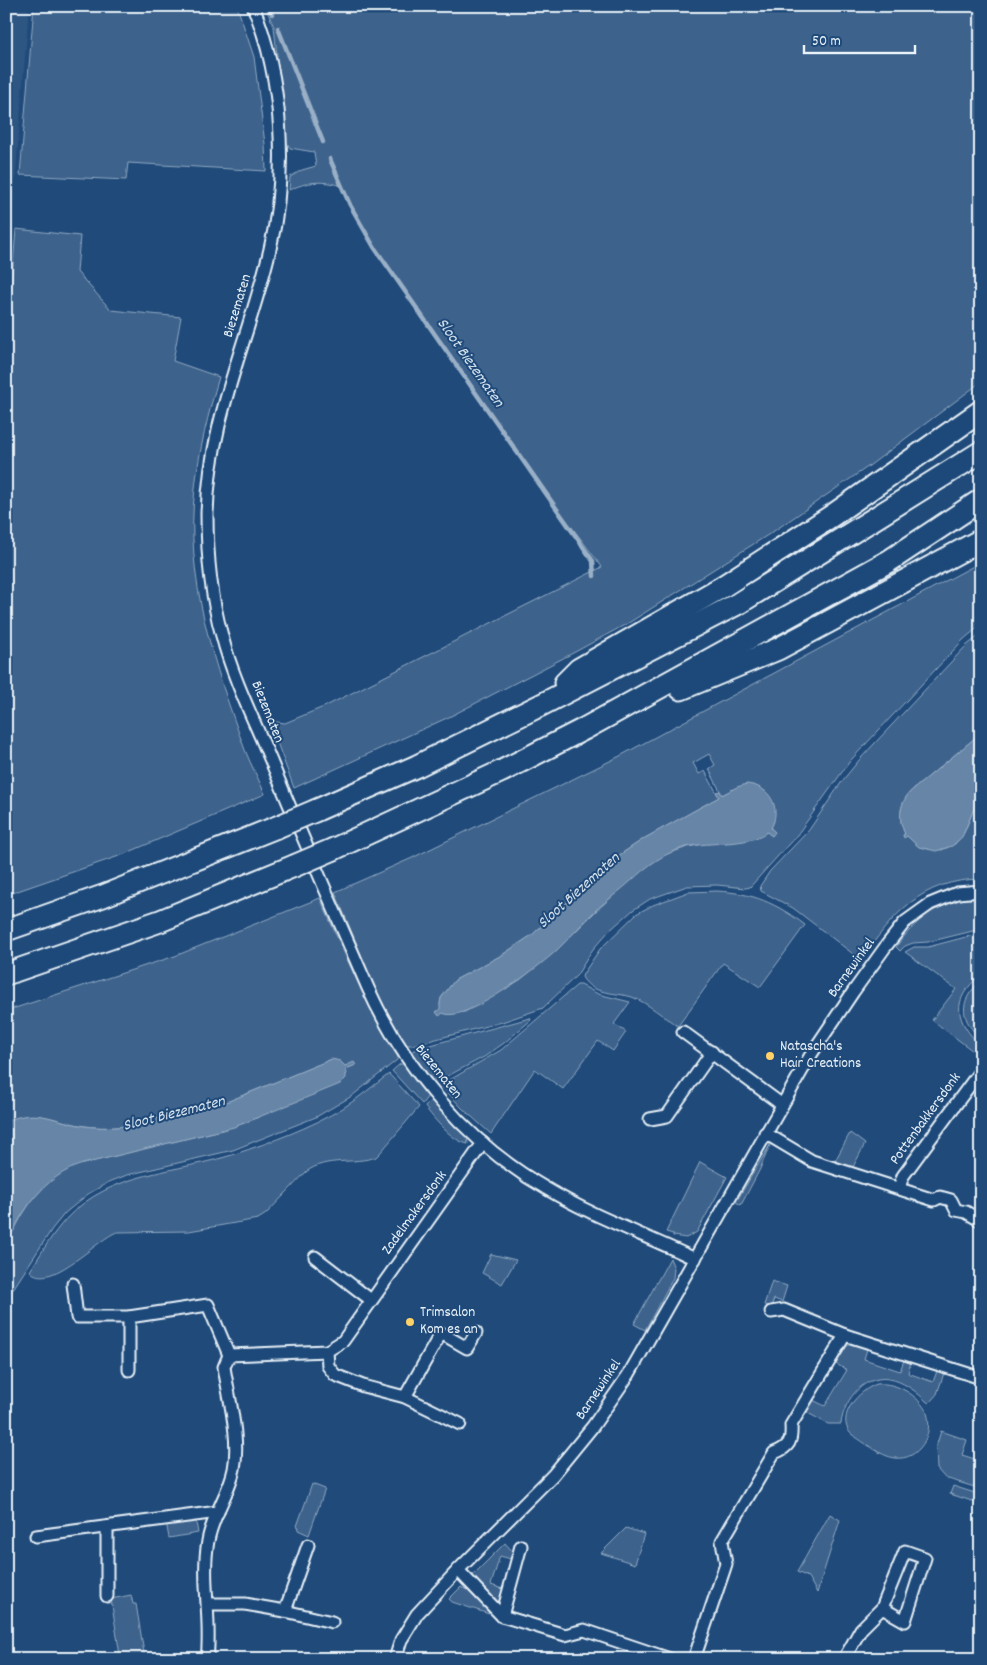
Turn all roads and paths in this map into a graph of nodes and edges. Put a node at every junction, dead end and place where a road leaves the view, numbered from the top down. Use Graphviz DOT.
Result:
graph roads {
  1 [pos="253,6"];
  2 [pos="981,411"];
  3 [pos="981,452"];
  4 [pos="981,500"];
  5 [pos="981,540"];
  6 [pos="541,706"];
  7 [pos="584,729"];
  8 [pos="981,891"];
  9 [pos="6,930"];
  10 [pos="6,974"];
  11 [pos="683,1032"];
  12 [pos="712,1052"];
  13 [pos="981,1070"];
  14 [pos="781,1104"];
  15 [pos="650,1119"];
  16 [pos="765,1133"];
  17 [pos="483,1143"];
  18 [pos="899,1188"];
  19 [pos="981,1221"];
  20 [pos="316,1257"];
  21 [pos="695,1258"];
  22 [pos="73,1284"];
  23 [pos="371,1300"];
  24 [pos="771,1312"];
  25 [pos="129,1317"];
  26 [pos="476,1333"];
  27 [pos="845,1335"];
  28 [pos="327,1351"];
  29 [pos="229,1355"];
  30 [pos="129,1370"];
  31 [pos="981,1378"];
  32 [pos="405,1397"];
  33 [pos="460,1424"];
  34 [pos="218,1512"];
  35 [pos="107,1528"];
  36 [pos="36,1536"];
  37 [pos="308,1545"];
  38 [pos="521,1546"];
  39 [pos="458,1570"];
  40 [pos="108,1596"];
  41 [pos="208,1604"];
  42 [pos="882,1608"];
  43 [pos="285,1611"];
  44 [pos="502,1616"];
  45 [pos="332,1622"];
  46 [pos="207,1659"];
  47 [pos="395,1659"];
  48 [pos="670,1659"];
  49 [pos="694,1659"];
  50 [pos="844,1659"];
  1 -- 17 [label="street, Biezematen"];
  2 -- 6 [label="highway"];
  3 -- 6 [label="highway"];
  4 -- 7 [label="highway"];
  5 -- 7 [label="highway"];
  6 -- 9 [label="highway, bridge"];
  7 -- 10 [label="highway, bridge"];
  8 -- 14 [label="street, Barnewinkel"];
  11 -- 12 [label="street"];
  12 -- 14 [label="street"];
  12 -- 15 [label="street"];
  13 -- 18 [label="street, Pottenbakkersdonk"];
  14 -- 16 [label="street, Barnewinkel"];
  16 -- 18 [label="street, Pottenbakkersdonk"];
  16 -- 21 [label="street, Barnewinkel"];
  17 -- 21 [label="street, Biezematen"];
  17 -- 23 [label="street, Zadelmakersdonk"];
  18 -- 19 [label="street, Pottenbakkersdonk"];
  20 -- 23 [label="street"];
  21 -- 39 [label="street, Barnewinkel"];
  22 -- 25 [label="street"];
  23 -- 28 [label="street, Zadelmakersdonk"];
  24 -- 27 [label="street"];
  25 -- 29 [label="street"];
  25 -- 30 [label="street"];
  26 -- 32 [label="street"];
  27 -- 31 [label="street"];
  27 -- 49 [label="street"];
  28 -- 29 [label="street"];
  28 -- 32 [label="street"];
  29 -- 34 [label="street"];
  32 -- 33 [label="street"];
  34 -- 35 [label="street"];
  34 -- 41 [label="street"];
  35 -- 36 [label="street"];
  35 -- 40 [label="street"];
  37 -- 43 [label="street"];
  38 -- 44 [label="street"];
  39 -- 44 [label="street"];
  39 -- 47 [label="street, Barnewinkel"];
  41 -- 43 [label="street"];
  41 -- 46 [label="street"];
  42 -- 42 [label="street"];
  42 -- 50 [label="street"];
  43 -- 45 [label="street"];
  44 -- 48 [label="street"];
}
